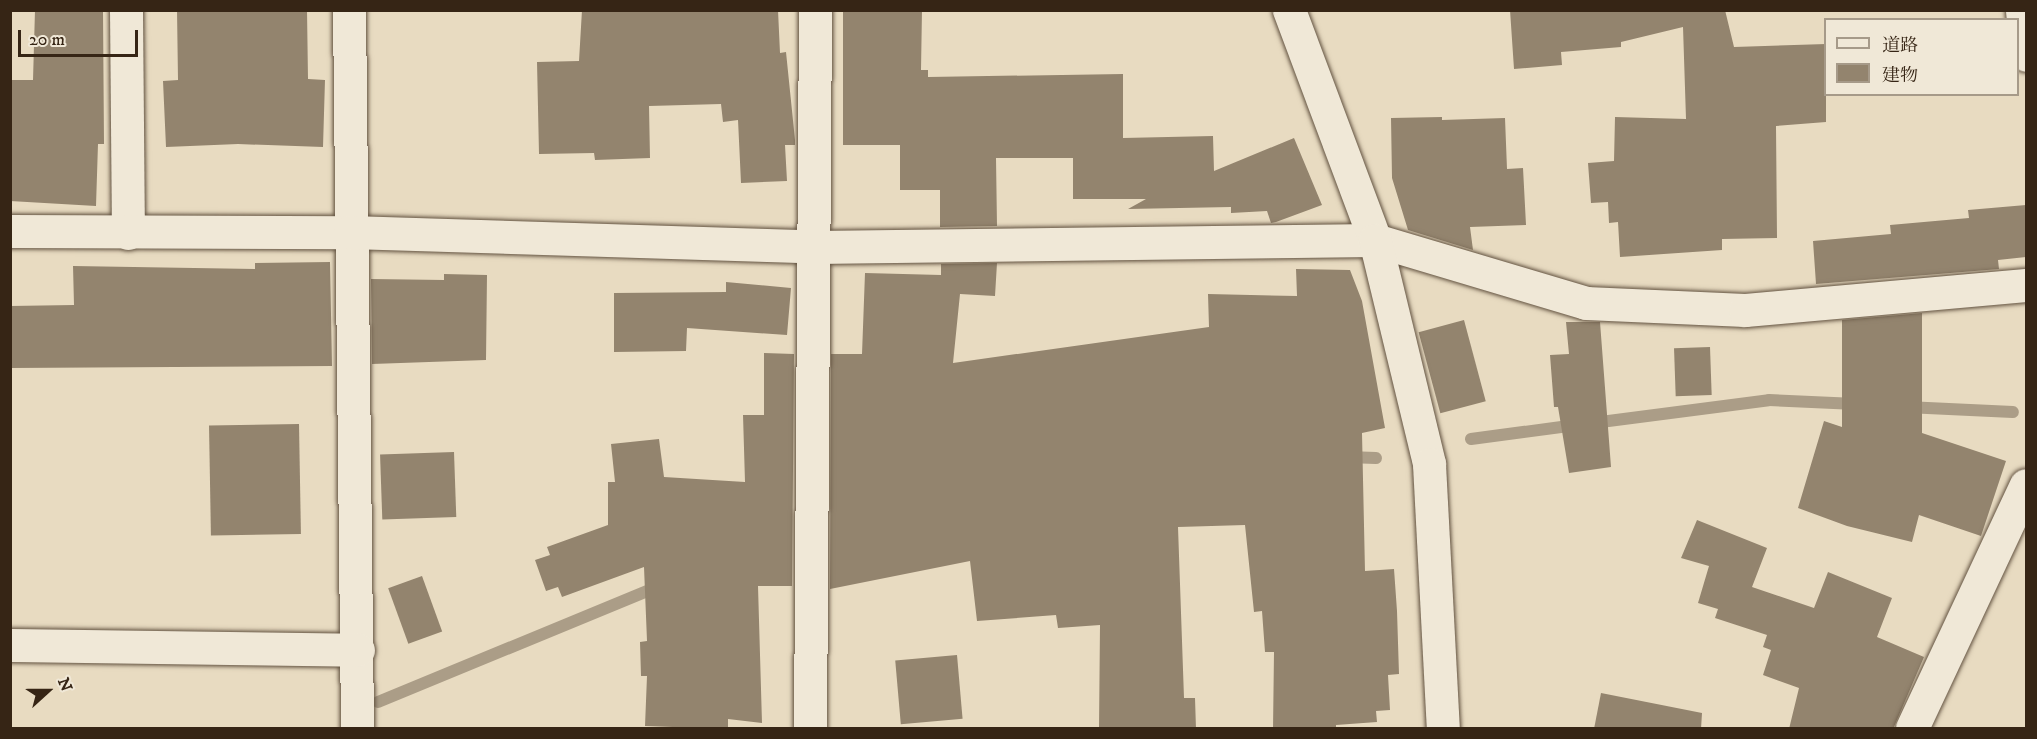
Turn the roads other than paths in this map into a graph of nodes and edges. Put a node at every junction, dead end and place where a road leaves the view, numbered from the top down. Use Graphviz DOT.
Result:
graph roads {
  1 [pos="126,10"];
  2 [pos="349,10"];
  3 [pos="815,10"];
  4 [pos="1289,10"];
  5 [pos="2022,10"];
  6 [pos="2026,55"];
  7 [pos="10,231"];
  8 [pos="350,232"];
  9 [pos="128,233"];
  10 [pos="1375,240"];
  11 [pos="815,247"];
  12 [pos="2026,285"];
  13 [pos="2026,485"];
  14 [pos="10,645"];
  15 [pos="358,650"];
  16 [pos="357,729"];
  17 [pos="810,729"];
  18 [pos="1443,729"];
  19 [pos="1912,729"];
  1 -- 9 [label="street"];
  2 -- 8 [label="street"];
  3 -- 11 [label="street"];
  4 -- 10 [label="street"];
  5 -- 6 [label="street"];
  7 -- 9 [label="street"];
  8 -- 9 [label="street"];
  8 -- 11 [label="street"];
  8 -- 15 [label="street"];
  10 -- 11 [label="street"];
  10 -- 12 [label="street"];
  10 -- 18 [label="street"];
  11 -- 17 [label="street"];
  13 -- 19 [label="street"];
  14 -- 15 [label="street"];
  15 -- 16 [label="street"];
}
